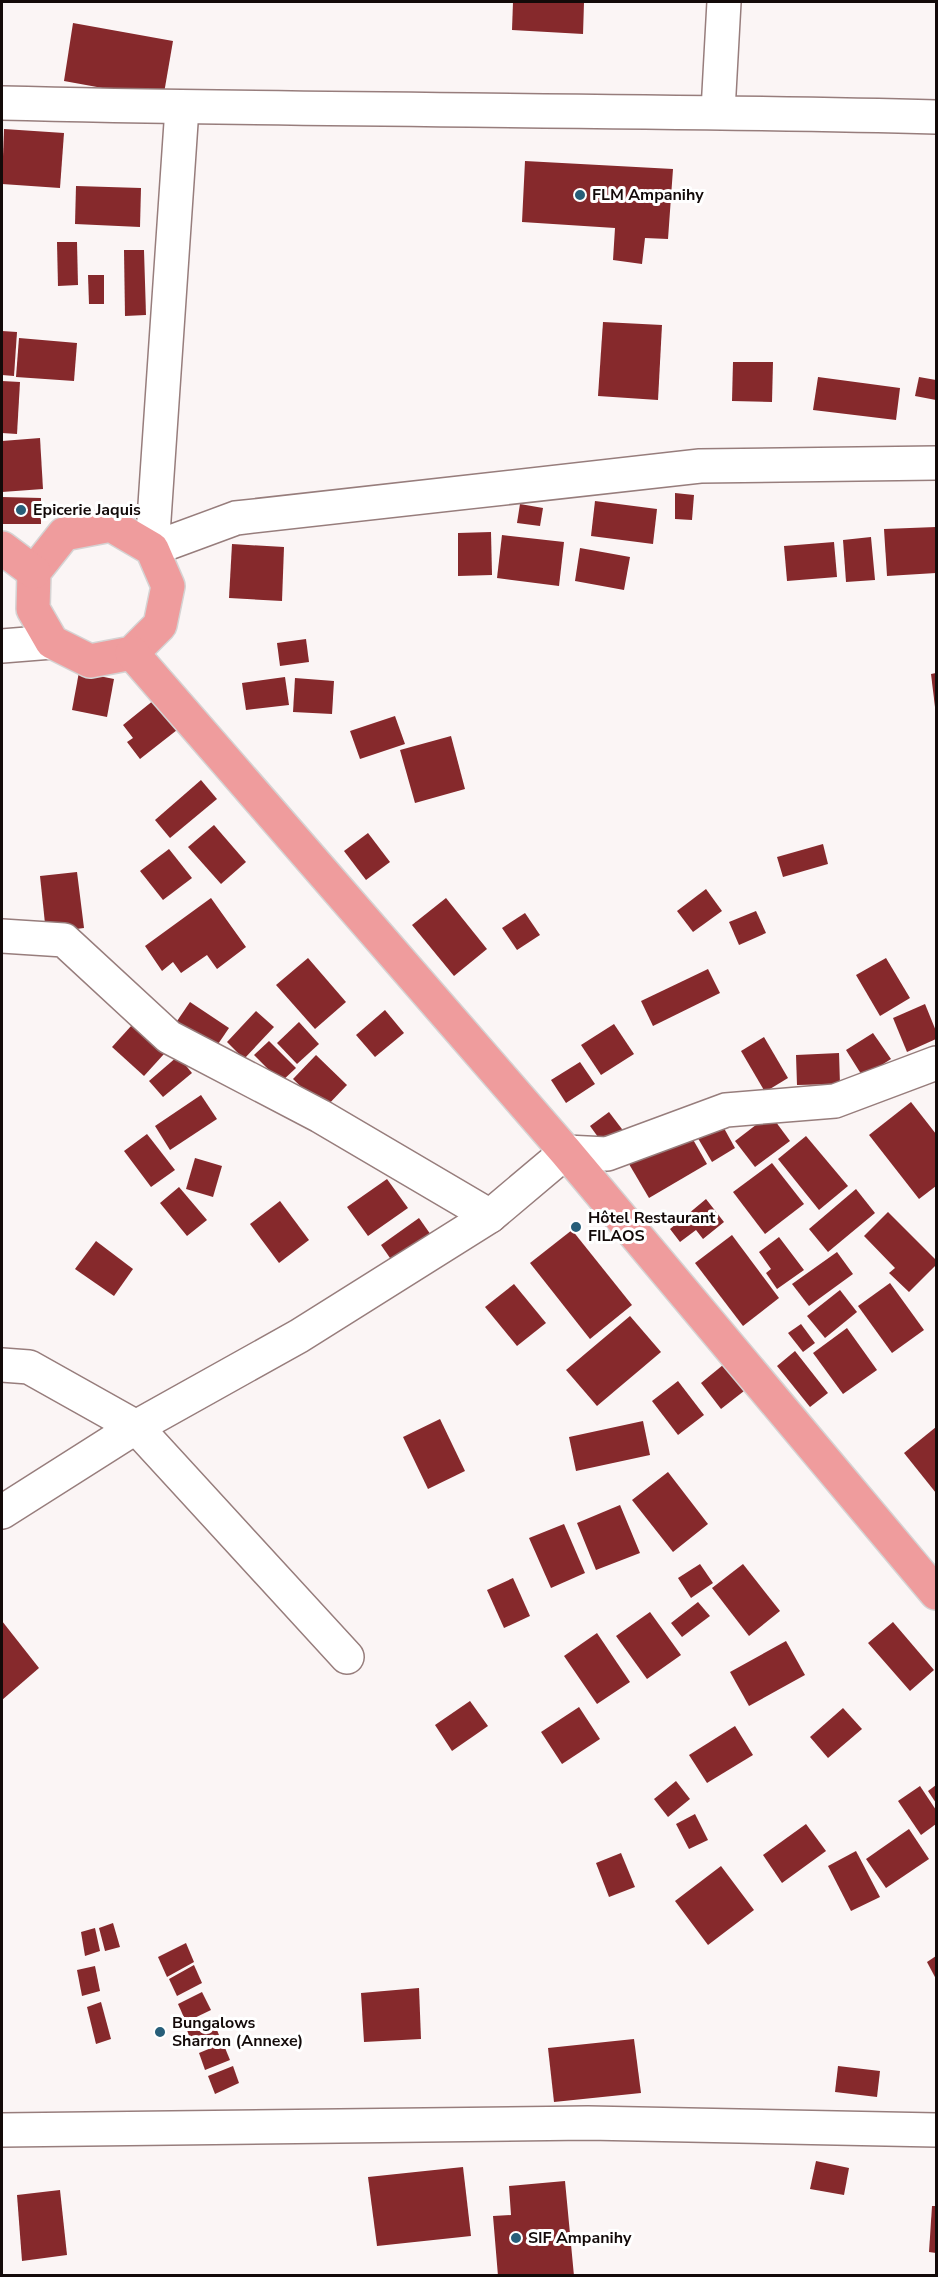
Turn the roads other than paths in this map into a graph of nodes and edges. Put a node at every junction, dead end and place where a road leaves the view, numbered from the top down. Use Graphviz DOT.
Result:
graph roads {
  1 [pos="724,2"];
  2 [pos="2,103"];
  3 [pos="182,108"];
  4 [pos="718,111"];
  5 [pos="936,117"];
  6 [pos="936,463"];
  7 [pos="2,548"];
  8 [pos="152,549"];
  9 [pos="34,572"];
  10 [pos="52,642"];
  11 [pos="2,646"];
  12 [pos="132,653"];
  13 [pos="2,936"];
  14 [pos="936,1064"];
  15 [pos="566,1152"];
  16 [pos="490,1216"];
  17 [pos="2,1365"];
  18 [pos="136,1427"];
  19 [pos="2,1512"];
  20 [pos="936,1593"];
  21 [pos="347,1658"];
  22 [pos="2,2130"];
  23 [pos="936,2130"];
  1 -- 4 [label="street"];
  2 -- 3 [label="street"];
  3 -- 4 [label="street"];
  3 -- 8 [label="street"];
  4 -- 5 [label="street"];
  6 -- 8 [label="street"];
  7 -- 9 [label="main road"];
  8 -- 9 [label="main road"];
  8 -- 12 [label="main road"];
  9 -- 10 [label="main road"];
  10 -- 11 [label="street"];
  10 -- 12 [label="main road"];
  12 -- 15 [label="main road"];
  13 -- 16 [label="street"];
  14 -- 15 [label="street"];
  15 -- 16 [label="street"];
  15 -- 20 [label="main road"];
  16 -- 18 [label="street"];
  17 -- 18 [label="street"];
  18 -- 19 [label="street"];
  18 -- 21 [label="street"];
  22 -- 23 [label="street"];
}
